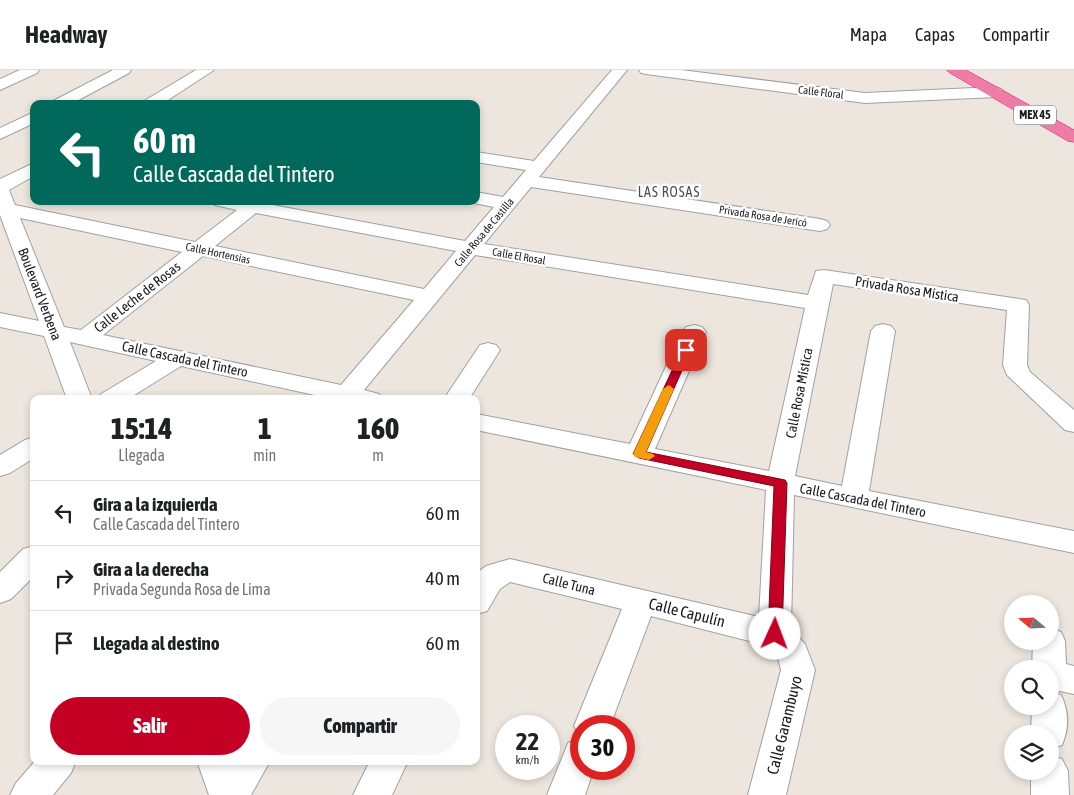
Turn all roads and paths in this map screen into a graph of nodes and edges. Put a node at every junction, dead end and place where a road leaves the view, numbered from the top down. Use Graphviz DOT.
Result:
graph roads {
  1 [pos="32,70"];
  2 [pos="124,70"];
  3 [pos="620,70"];
  4 [pos="646,70"];
  5 [pos="955,70"];
  6 [pos="973,70"];
  7 [pos="201,71"];
  8 [pos="0,85"];
  9 [pos="996,92"];
  10 [pos="67,100"];
  11 [pos="158,100"];
  12 [pos="30,119"];
  13 [pos="1074,125"];
  14 [pos="0,134"];
  15 [pos="1074,137"];
  16 [pos="480,158"];
  17 [pos="30,171"];
  18 [pos="533,174"];
  19 [pos="2,195"];
  20 [pos="480,199"];
  21 [pos="30,203"];
  22 [pos="508,204"];
  23 [pos="38,205"];
  24 [pos="255,205"];
  25 [pos="261,205"];
  26 [pos="820,225"];
  27 [pos="470,248"];
  28 [pos="199,249"];
  29 [pos="429,297"];
  30 [pos="817,303"];
  31 [pos="0,320"];
  32 [pos="883,331"];
  33 [pos="54,332"];
  34 [pos="694,332"];
  35 [pos="85,338"];
  36 [pos="488,350"];
  37 [pos="177,358"];
  38 [pos="78,395"];
  39 [pos="117,395"];
  40 [pos="353,395"];
  41 [pos="359,395"];
  42 [pos="459,395"];
  43 [pos="480,423"];
  44 [pos="1074,424"];
  45 [pos="30,448"];
  46 [pos="639,454"];
  47 [pos="0,467"];
  48 [pos="780,483"];
  49 [pos="854,498"];
  50 [pos="1074,542"];
  51 [pos="30,561"];
  52 [pos="0,592"];
  53 [pos="480,595"];
  54 [pos="641,601"];
  55 [pos="775,634"];
  56 [pos="1059,677"];
  57 [pos="1074,680"];
  58 [pos="596,715"];
  59 [pos="54,765"];
  60 [pos="217,765"];
  61 [pos="249,765"];
  62 [pos="388,765"];
  63 [pos="572,780"];
  64 [pos="1050,780"];
  65 [pos="28,795"];
  66 [pos="229,795"];
  67 [pos="372,795"];
  68 [pos="566,795"];
  69 [pos="767,795"];
  70 [pos="1050,795"];
  1 -- 8 [label="street"];
  2 -- 10 [label="street"];
  3 -- 18 [label="street, Calle Rosa de Castilla"];
  4 -- 9 [label="street, Calle Floral"];
  5 -- 9 [label="highway, MEX 45"];
  6 -- 13 [label="highway, MEX 45"];
  7 -- 11 [label="street"];
  9 -- 15 [label="highway, MEX 45"];
  12 -- 14 [label="street"];
  16 -- 18 [label="street, Privada Rosa de Jericó"];
  17 -- 19 [label="street"];
  18 -- 22 [label="street, Calle Rosa de Castilla"];
  18 -- 26 [label="street, Privada Rosa de Jericó"];
  19 -- 21 [label="street, Calle Hortensias"];
  19 -- 33 [label="street, Boulevard Verbena"];
  20 -- 22 [label="street"];
  22 -- 27 [label="street, Calle Rosa de Castilla"];
  23 -- 28 [label="street, Calle Hortensias"];
  24 -- 28 [label="street, Calle Leche de Rosas"];
  25 -- 27 [label="street, Calle El Rosal"];
  27 -- 29 [label="street, Calle Rosa de Castilla"];
  27 -- 30 [label="street, Calle El Rosal"];
  28 -- 29 [label="street, Calle Hortensias"];
  28 -- 35 [label="street, Calle Leche de Rosas"];
  29 -- 41 [label="street, Calle Rosa de Castilla"];
  30 -- 44 [label="street, Privada Rosa Mística"];
  30 -- 48 [label="street, Calle Rosa Mística"];
  31 -- 33 [label="street, Calle Cascada del Tintero"];
  32 -- 49 [label="street"];
  33 -- 35 [label="street, Calle Cascada del Tintero"];
  33 -- 38 [label="street, Boulevard Verbena"];
  34 -- 46 [label="street"];
  35 -- 37 [label="street, Calle Cascada del Tintero"];
  36 -- 42 [label="street"];
  37 -- 39 [label="street"];
  37 -- 40 [label="street, Calle Cascada del Tintero"];
  43 -- 46 [label="street, Calle Cascada del Tintero"];
  45 -- 47 [label="street"];
  46 -- 48 [label="street, Calle Cascada del Tintero"];
  48 -- 49 [label="street, Calle Cascada del Tintero"];
  48 -- 55 [label="street"];
  49 -- 50 [label="street, Calle Cascada del Tintero"];
  51 -- 52 [label="street"];
  53 -- 54 [label="street, Calle Tuna"];
  54 -- 55 [label="street, Calle Capulín"];
  54 -- 58 [label="street, Calle Capulín"];
  55 -- 69 [label="street, Calle Garambuyo"];
  56 -- 57 [label="street"];
  59 -- 65 [label="street"];
  60 -- 66 [label="street"];
  61 -- 66 [label="street"];
  62 -- 67 [label="street"];
  63 -- 68 [label="street"];
  64 -- 70 [label="street"];
}
